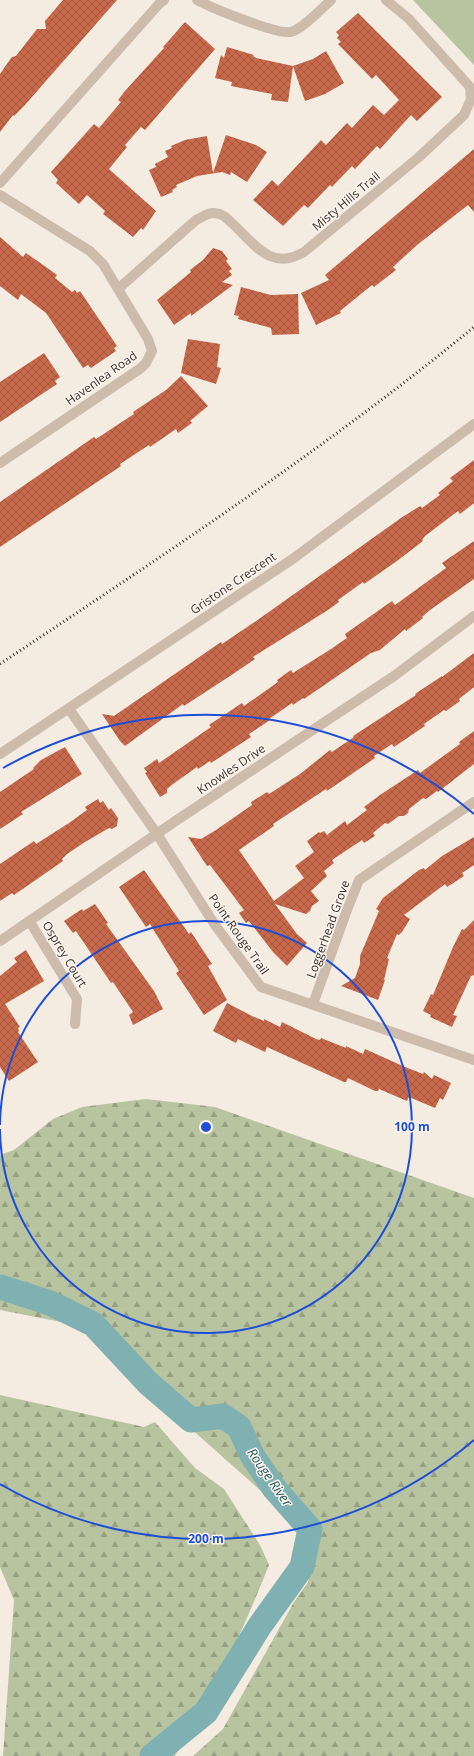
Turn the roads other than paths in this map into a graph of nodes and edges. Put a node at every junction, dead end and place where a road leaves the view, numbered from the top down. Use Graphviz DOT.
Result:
graph roads {
  1 [pos="164,0"];
  2 [pos="197,0"];
  3 [pos="331,0"];
  4 [pos="386,0"];
  5 [pos="0,183"];
  6 [pos="0,196"];
  7 [pos="118,289"];
  8 [pos="474,424"];
  9 [pos="0,463"];
  10 [pos="474,616"];
  11 [pos="69,709"];
  12 [pos="0,754"];
  13 [pos="474,802"];
  14 [pos="157,834"];
  15 [pos="30,922"];
  16 [pos="0,942"];
  17 [pos="314,1004"];
  18 [pos="75,1024"];
  19 [pos="473,1057"];
  1 -- 5 [label="street"];
  2 -- 3 [label="street"];
  4 -- 7 [label="street, Misty Hills Trail"];
  6 -- 7 [label="street, Havenlea Road"];
  7 -- 9 [label="street, Havenlea Road"];
  8 -- 11 [label="street, Gristone Crescent"];
  10 -- 14 [label="street, Knowles Drive"];
  11 -- 12 [label="street, Gristone Crescent"];
  11 -- 14 [label="street, Point Rouge Trail"];
  13 -- 17 [label="street, Loggerhead Grove"];
  14 -- 15 [label="street, Knowles Drive"];
  14 -- 17 [label="street, Point Rouge Trail"];
  15 -- 16 [label="street, Knowles Drive"];
  15 -- 18 [label="street, Osprey Court"];
  17 -- 19 [label="street, Point Rouge Trail"];
}
